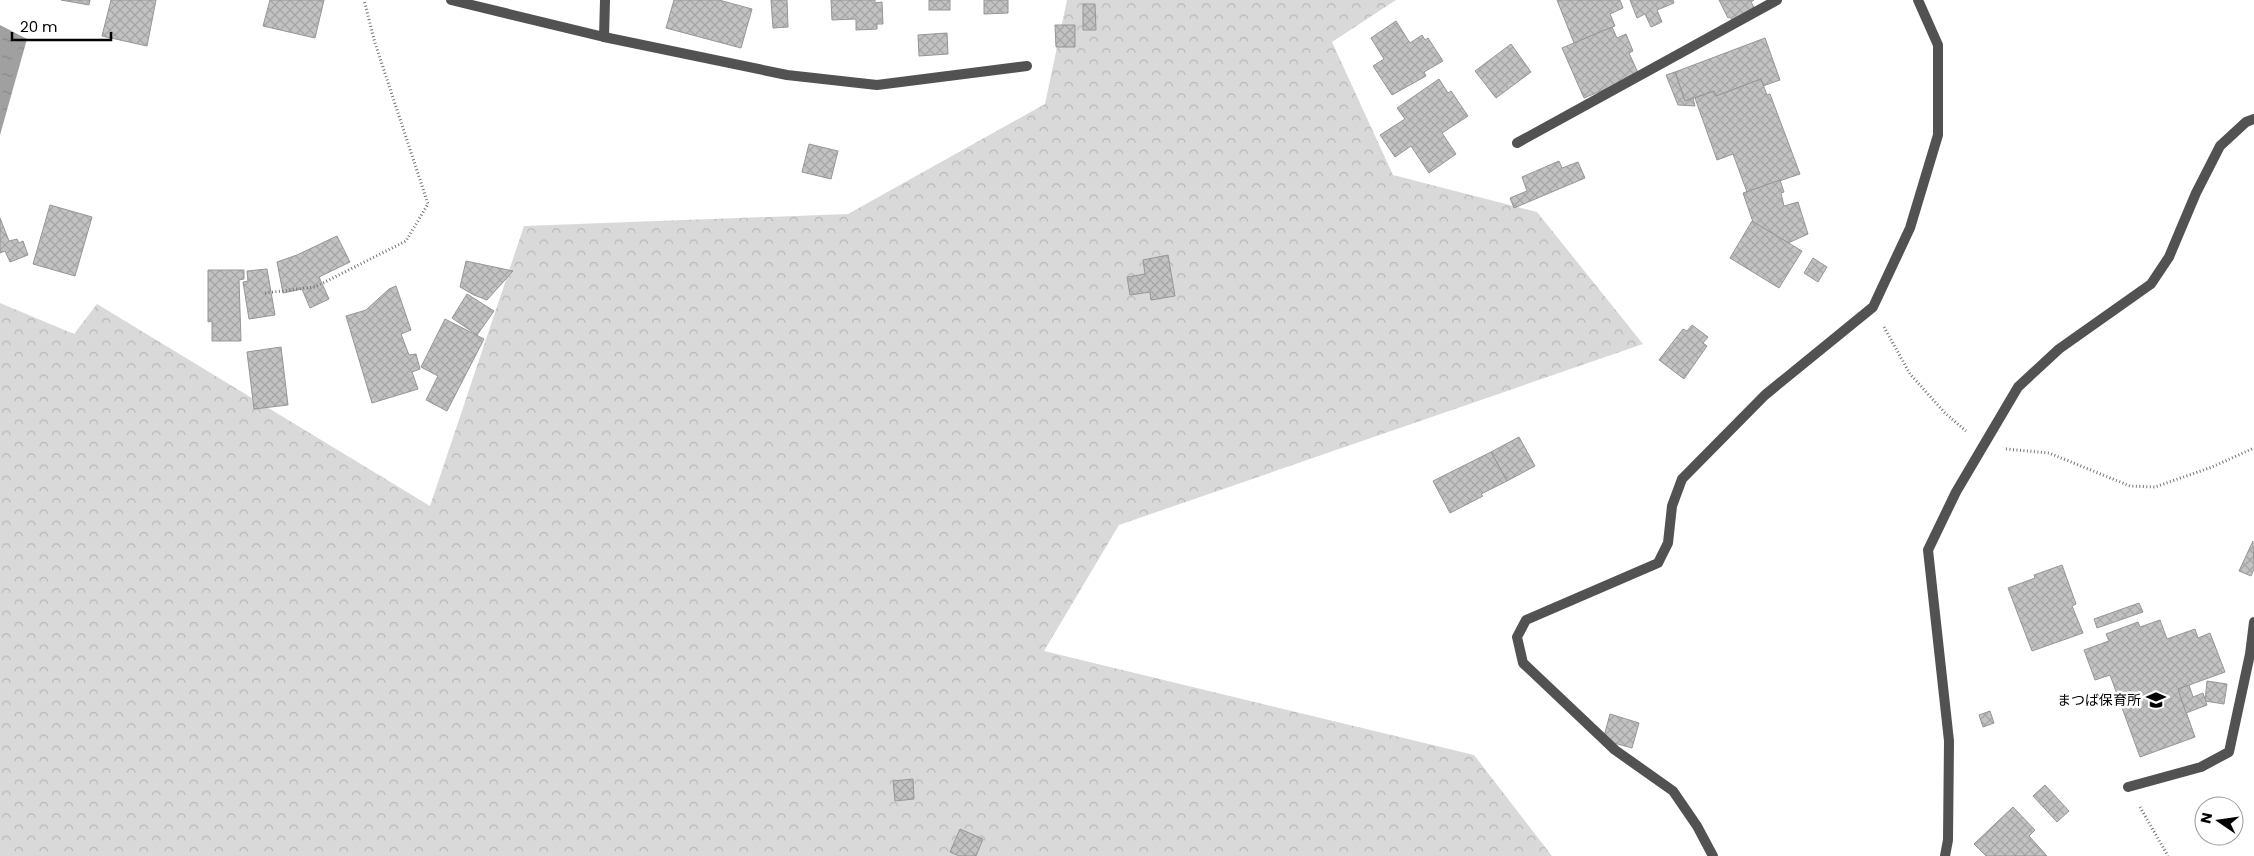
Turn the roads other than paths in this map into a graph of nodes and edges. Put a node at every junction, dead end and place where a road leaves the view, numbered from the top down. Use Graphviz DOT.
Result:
graph roads {
  1 [pos="451,0"];
  2 [pos="605,0"];
  3 [pos="1777,0"];
  4 [pos="1918,0"];
  5 [pos="604,37"];
  6 [pos="1028,66"];
  7 [pos="2254,119"];
  8 [pos="1517,143"];
  9 [pos="2254,622"];
  10 [pos="2128,787"];
  11 [pos="1713,856"];
  12 [pos="1945,856"];
  1 -- 5 [label="street"];
  2 -- 5 [label="street"];
  3 -- 8 [label="street"];
  4 -- 11 [label="street"];
  5 -- 6 [label="street"];
  7 -- 12 [label="street"];
  9 -- 10 [label="street"];
}
